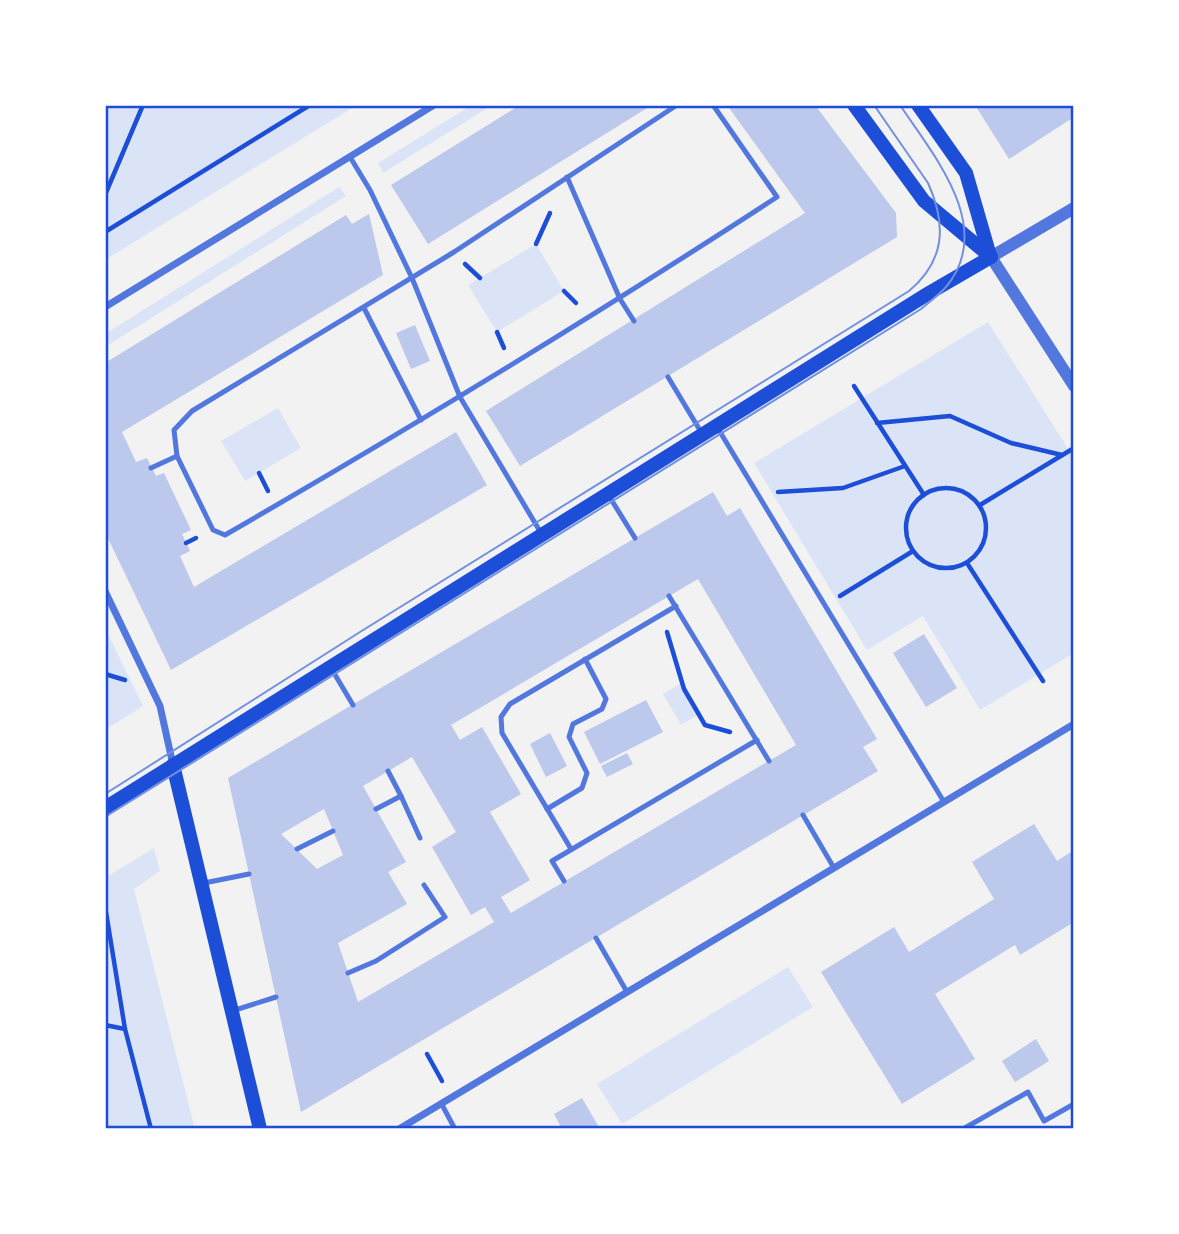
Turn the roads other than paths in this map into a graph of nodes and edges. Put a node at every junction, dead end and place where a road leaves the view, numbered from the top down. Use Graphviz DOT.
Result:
graph roads {
  1 [pos="434,105"];
  2 [pos="713,105"];
  3 [pos="854,105"];
  4 [pos="918,105"];
  5 [pos="672,106"];
  6 [pos="350,157"];
  7 [pos="567,177"];
  8 [pos="1074,208"];
  9 [pos="990,257"];
  10 [pos="412,278"];
  11 [pos="620,299"];
  12 [pos="105,307"];
  13 [pos="364,308"];
  14 [pos="634,321"];
  15 [pos="668,377"];
  16 [pos="1074,386"];
  17 [pos="460,397"];
  18 [pos="421,420"];
  19 [pos="716,426"];
  20 [pos="703,435"];
  21 [pos="177,456"];
  22 [pos="151,467"];
  23 [pos="608,494"];
  24 [pos="543,535"];
  25 [pos="635,538"];
  26 [pos="105,591"];
  27 [pos="669,596"];
  28 [pos="676,606"];
  29 [pos="585,659"];
  30 [pos="331,667"];
  31 [pos="353,705"];
  32 [pos="1074,724"];
  33 [pos="757,740"];
  34 [pos="769,761"];
  35 [pos="173,765"];
  36 [pos="388,771"];
  37 [pos="401,796"];
  38 [pos="944,802"];
  39 [pos="105,808"];
  40 [pos="376,809"];
  41 [pos="547,809"];
  42 [pos="803,816"];
  43 [pos="333,831"];
  44 [pos="420,838"];
  45 [pos="297,849"];
  46 [pos="571,849"];
  47 [pos="834,868"];
  48 [pos="249,874"];
  49 [pos="564,881"];
  50 [pos="201,884"];
  51 [pos="424,886"];
  52 [pos="596,938"];
  53 [pos="348,973"];
  54 [pos="627,992"];
  55 [pos="276,997"];
  56 [pos="232,1011"];
  57 [pos="441,1103"];
  58 [pos="1074,1104"];
  59 [pos="260,1129"];
  60 [pos="400,1129"];
  61 [pos="455,1129"];
  62 [pos="963,1129"];
  1 -- 6 [label="street"];
  2 -- 11 [label="lane"];
  3 -- 9 [label="main road"];
  4 -- 9 [label="main road"];
  5 -- 7 [label="lane"];
  6 -- 10 [label="lane"];
  6 -- 12 [label="street"];
  7 -- 10 [label="lane"];
  7 -- 11 [label="lane"];
  8 -- 9 [label="street"];
  9 -- 16 [label="street"];
  9 -- 19 [label="main road"];
  10 -- 13 [label="lane"];
  10 -- 17 [label="lane"];
  11 -- 14 [label="lane"];
  11 -- 17 [label="lane"];
  13 -- 18 [label="lane"];
  13 -- 21 [label="lane"];
  15 -- 20 [label="lane"];
  17 -- 18 [label="lane"];
  17 -- 24 [label="lane"];
  18 -- 21 [label="lane"];
  19 -- 20 [label="main road"];
  19 -- 38 [label="lane"];
  20 -- 23 [label="main road"];
  21 -- 22 [label="lane"];
  23 -- 24 [label="main road"];
  23 -- 25 [label="lane"];
  24 -- 30 [label="main road"];
  26 -- 35 [label="street"];
  27 -- 28 [label="lane"];
  28 -- 29 [label="lane"];
  28 -- 33 [label="lane"];
  29 -- 41 [label="lane"];
  29 -- 41 [label="lane"];
  30 -- 31 [label="lane"];
  30 -- 35 [label="main road"];
  32 -- 38 [label="street"];
  33 -- 34 [label="lane"];
  33 -- 46 [label="lane"];
  35 -- 39 [label="main road"];
  35 -- 50 [label="main road"];
  36 -- 37 [label="lane"];
  37 -- 40 [label="lane"];
  37 -- 44 [label="lane"];
  38 -- 47 [label="street"];
  41 -- 46 [label="lane"];
  42 -- 47 [label="lane"];
  43 -- 45 [label="lane"];
  46 -- 49 [label="lane"];
  47 -- 54 [label="street"];
  48 -- 50 [label="lane"];
  50 -- 56 [label="main road"];
  51 -- 53 [label="lane"];
  52 -- 54 [label="lane"];
  54 -- 57 [label="street"];
  55 -- 56 [label="lane"];
  56 -- 59 [label="main road"];
  57 -- 60 [label="street"];
  57 -- 61 [label="lane"];
  58 -- 62 [label="lane"];
}
